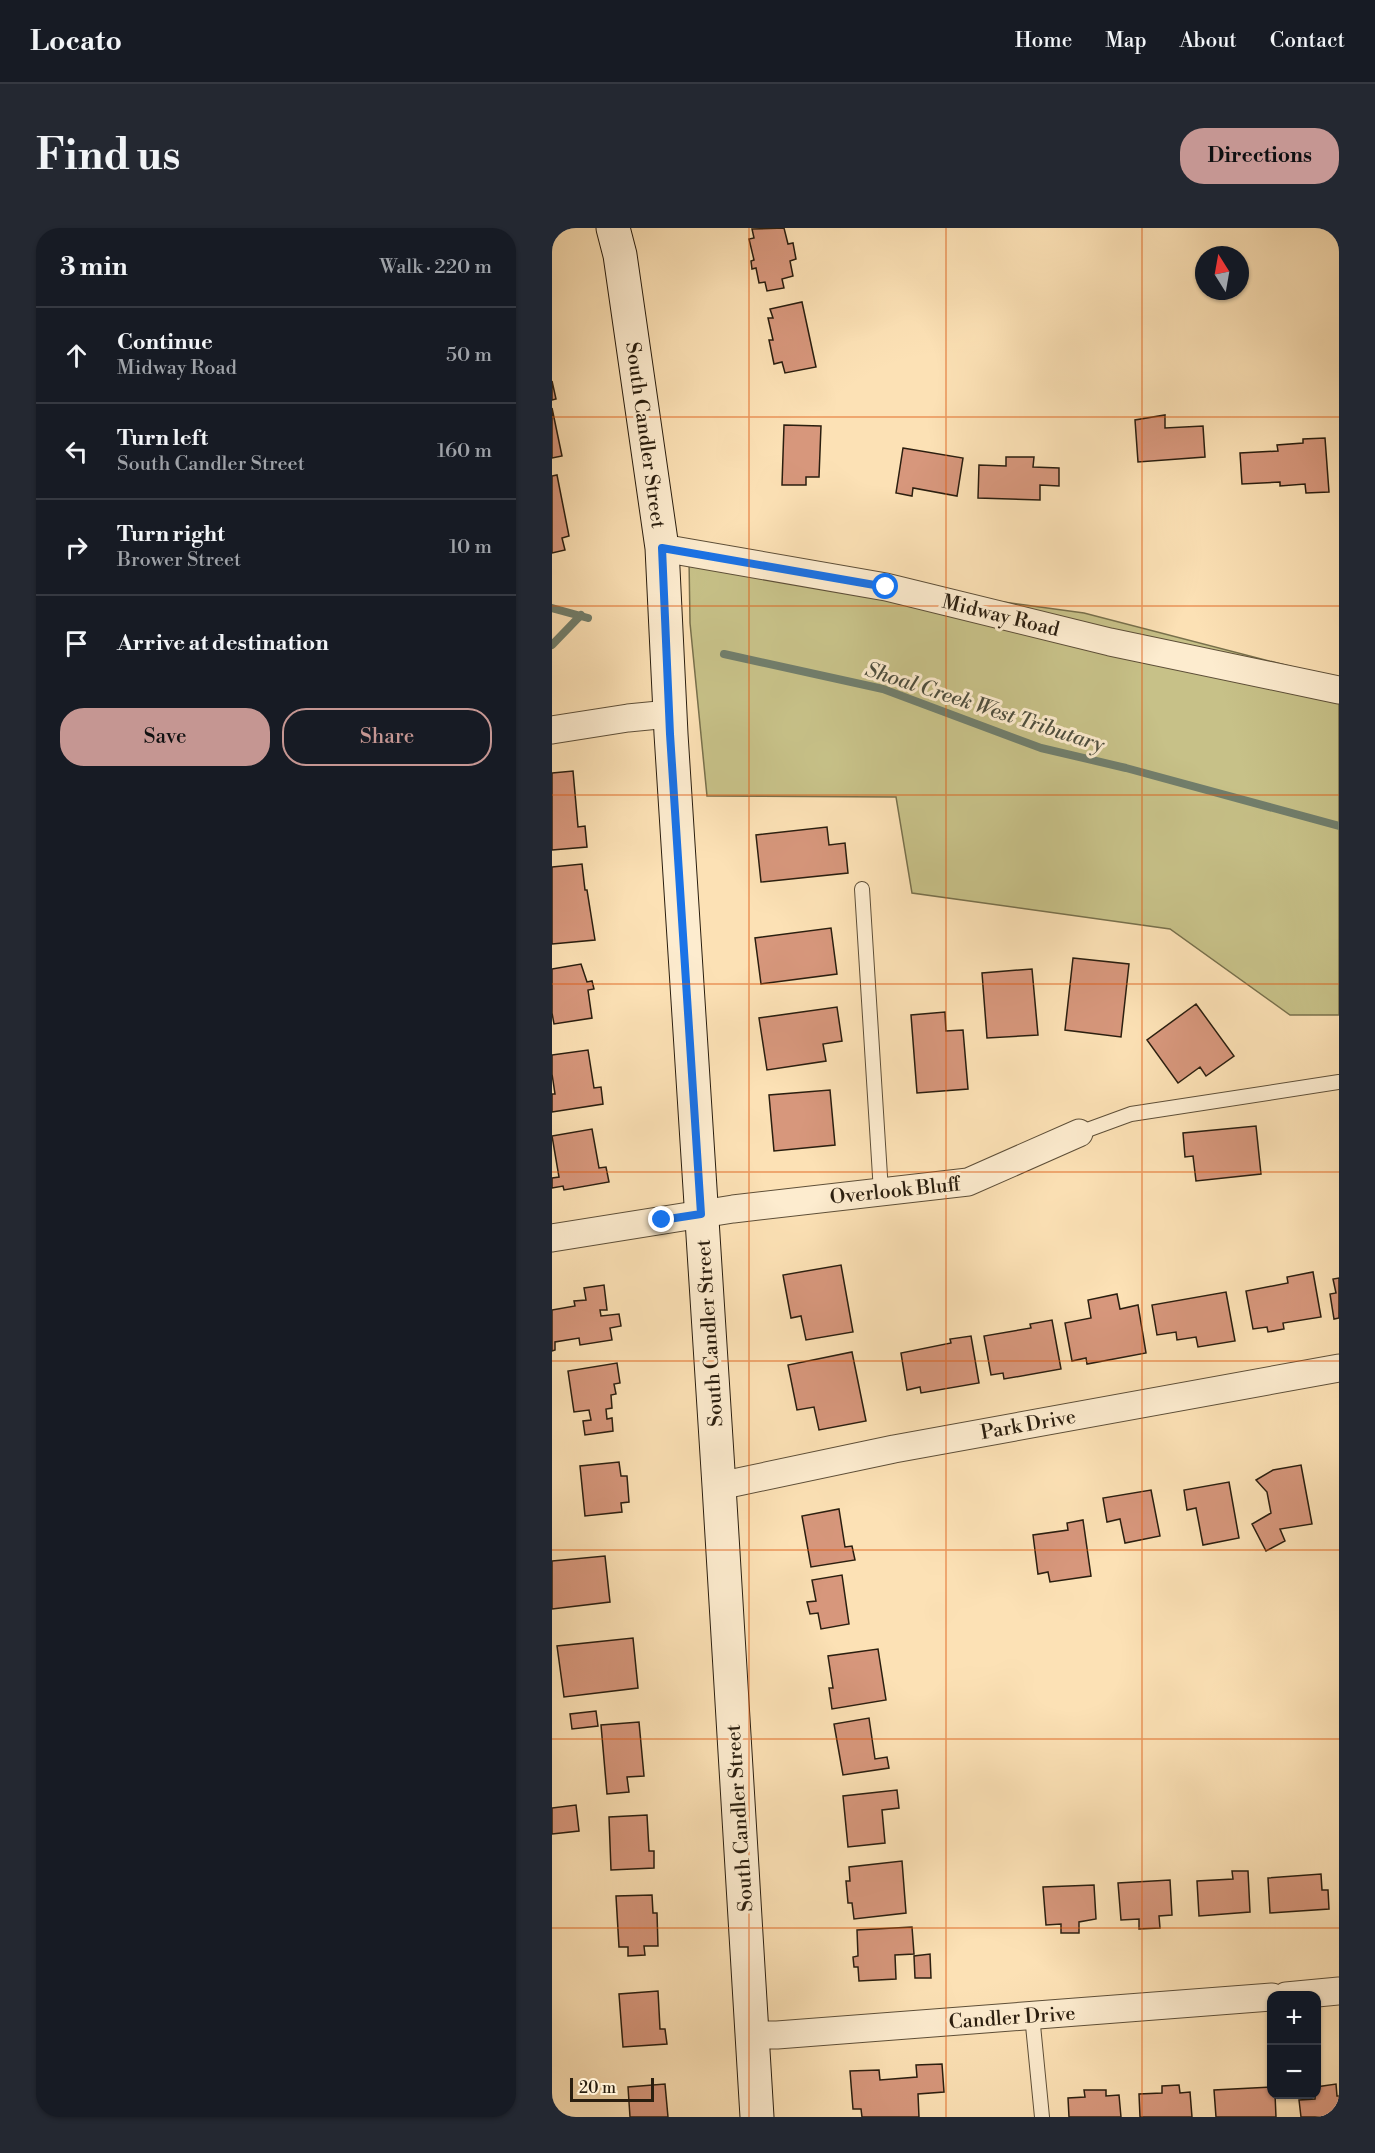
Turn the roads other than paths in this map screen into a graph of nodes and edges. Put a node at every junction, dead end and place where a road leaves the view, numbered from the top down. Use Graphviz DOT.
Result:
graph roads {
  1 [pos="613,228"];
  2 [pos="662,548"];
  3 [pos="1339,688"];
  4 [pos="669,714"];
  5 [pos="552,730"];
  6 [pos="862,889"];
  7 [pos="1339,1082"];
  8 [pos="1079,1133"];
  9 [pos="881,1192"];
  10 [pos="701,1214"];
  11 [pos="552,1238"];
  12 [pos="1339,1368"];
  13 [pos="719,1486"];
  14 [pos="1339,1991"];
  15 [pos="1321,1992"];
  16 [pos="1267,1997"];
  17 [pos="1032,2015"];
  18 [pos="753,2035"];
  19 [pos="757,2117"];
  20 [pos="1042,2117"];
  1 -- 2 [label="main road, South Candler Street"];
  2 -- 3 [label="street, Midway Road"];
  2 -- 4 [label="main road, South Candler Street"];
  4 -- 5 [label="street"];
  4 -- 10 [label="main road, South Candler Street"];
  6 -- 9 [label="lane"];
  7 -- 8 [label="lane"];
  8 -- 9 [label="street, Overlook Bluff"];
  9 -- 10 [label="street, Overlook Bluff"];
  10 -- 11 [label="street, Overlook Bluff"];
  10 -- 13 [label="main road, South Candler Street"];
  12 -- 13 [label="street, Park Drive"];
  13 -- 18 [label="main road, South Candler Street"];
  14 -- 15 [label="street"];
  16 -- 17 [label="street, Candler Drive"];
  17 -- 18 [label="street, Candler Drive"];
  17 -- 20 [label="lane"];
  18 -- 19 [label="main road, South Candler Street"];
}
